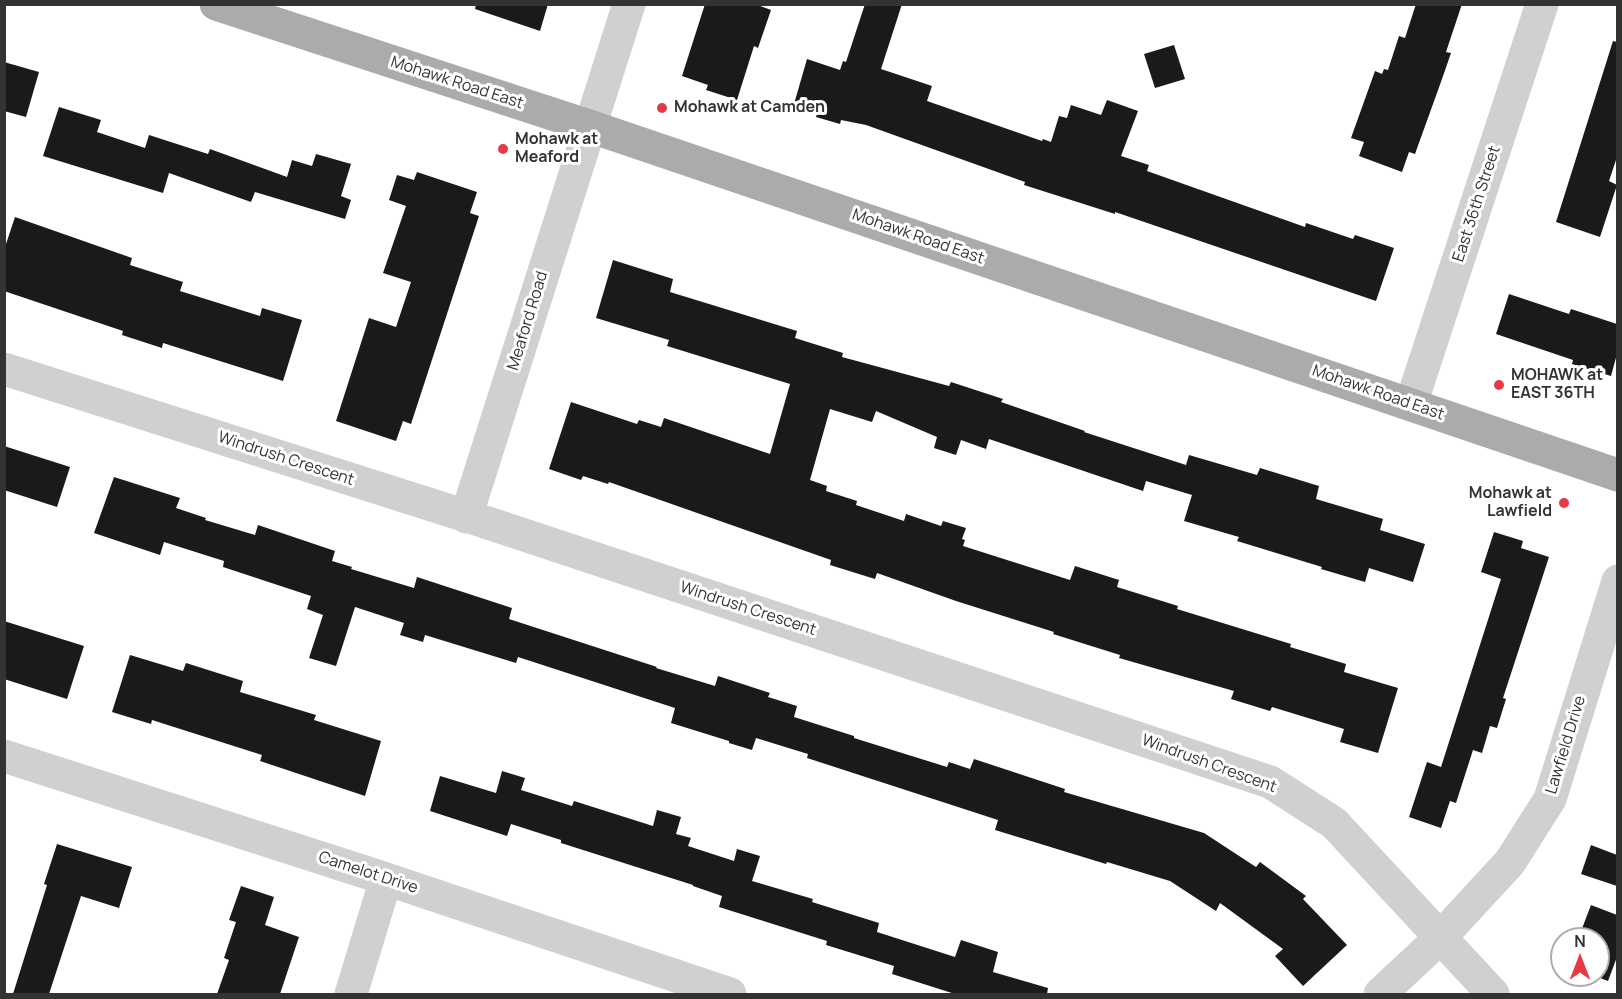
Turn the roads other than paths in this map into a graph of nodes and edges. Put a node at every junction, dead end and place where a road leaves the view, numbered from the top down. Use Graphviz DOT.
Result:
graph roads {
  1 [pos="216,4"];
  2 [pos="629,4"];
  3 [pos="1542,4"];
  4 [pos="589,126"];
  5 [pos="4,369"];
  6 [pos="1411,404"];
  7 [pos="1617,475"];
  8 [pos="466,517"];
  9 [pos="1617,580"];
  10 [pos="4,756"];
  11 [pos="386,879"];
  12 [pos="1439,939"];
  13 [pos="351,994"];
  14 [pos="730,994"];
  15 [pos="1380,994"];
  16 [pos="1493,994"];
  1 -- 4 [label="main road, Mohawk Road East"];
  2 -- 4 [label="street, Meaford Road"];
  3 -- 6 [label="street, East 36th Street"];
  4 -- 6 [label="main road, Mohawk Road East"];
  4 -- 8 [label="street, Meaford Road"];
  5 -- 8 [label="street, Windrush Crescent"];
  6 -- 7 [label="main road, Mohawk Road East"];
  8 -- 12 [label="street, Windrush Crescent"];
  9 -- 12 [label="street, Lawfield Drive"];
  10 -- 11 [label="street, Camelot Drive"];
  11 -- 13 [label="street"];
  11 -- 14 [label="street, Camelot Drive"];
  12 -- 15 [label="street, Lawfield Drive"];
  12 -- 16 [label="street, Windrush Crescent"];
}
